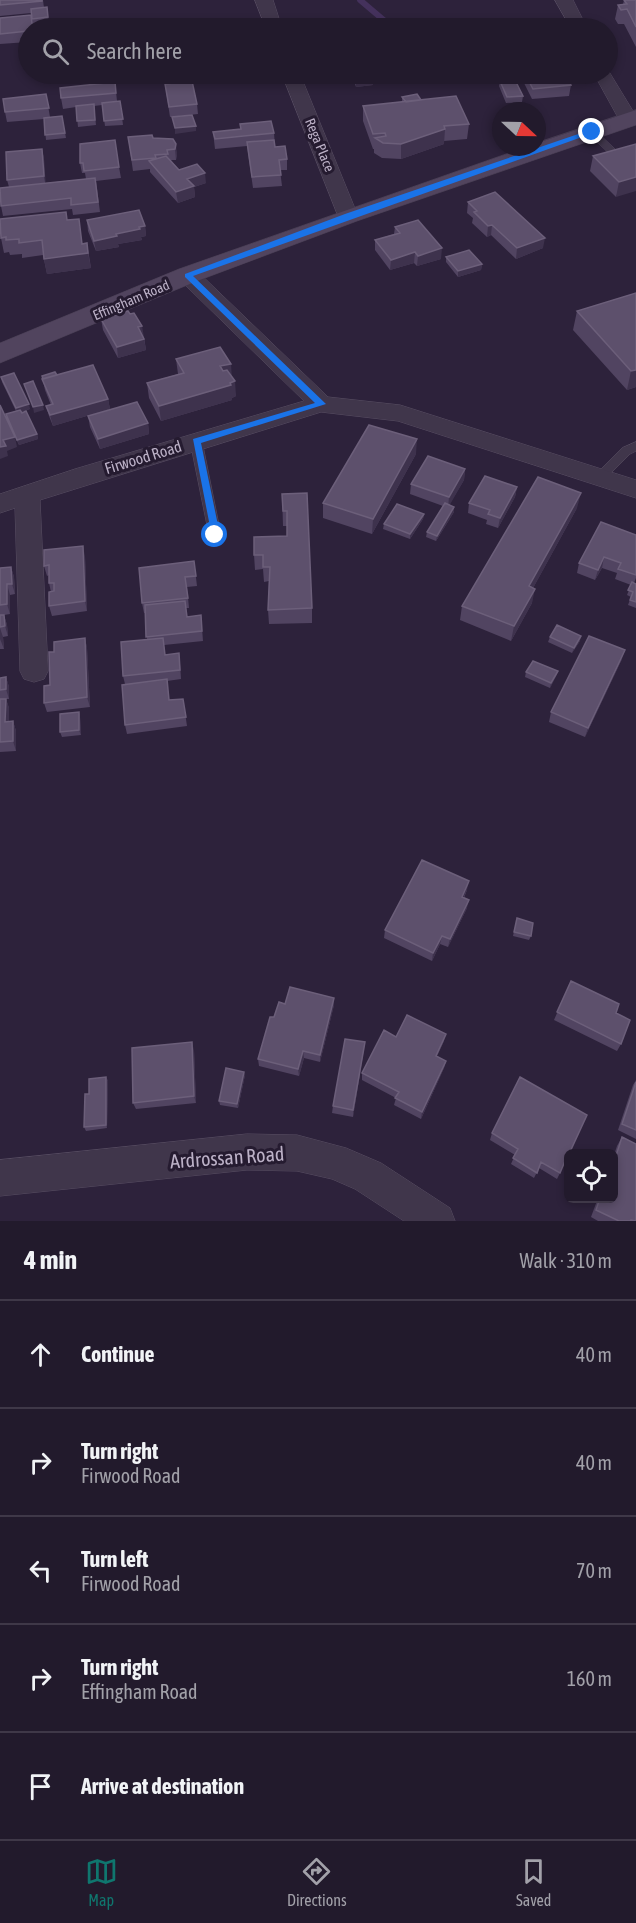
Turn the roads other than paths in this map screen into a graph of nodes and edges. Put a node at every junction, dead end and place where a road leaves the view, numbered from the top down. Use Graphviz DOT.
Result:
graph roads {
  1 [pos="264,0"];
  2 [pos="564,0"];
  3 [pos="270,18"];
  4 [pos="574,18"];
  5 [pos="295,84"];
  6 [pos="610,84"];
  7 [pos="632,118"];
  8 [pos="592,132"];
  9 [pos="620,159"];
  10 [pos="348,216"];
  11 [pos="188,275"];
  12 [pos="0,354"];
  13 [pos="321,404"];
  14 [pos="196,441"];
  15 [pos="636,446"];
  16 [pos="601,476"];
  17 [pos="636,489"];
  18 [pos="27,494"];
  19 [pos="0,504"];
  20 [pos="215,535"];
  21 [pos="34,671"];
  22 [pos="0,1178"];
  23 [pos="437,1221"];
  1 -- 3 [label="street"];
  2 -- 4 [label="street"];
  5 -- 10 [label="street, Rega Place"];
  6 -- 7 [label="street"];
  7 -- 8 [label="street, Effingham Road"];
  8 -- 9 [label="lane"];
  8 -- 10 [label="street, Effingham Road"];
  10 -- 11 [label="street, Effingham Road"];
  11 -- 12 [label="street, Effingham Road"];
  11 -- 13 [label="street"];
  13 -- 14 [label="street, Firwood Road"];
  13 -- 16 [label="street, Firwood Road"];
  14 -- 18 [label="street, Firwood Road"];
  14 -- 20 [label="lane"];
  15 -- 16 [label="lane"];
  16 -- 17 [label="street, Firwood Road"];
  18 -- 19 [label="street, Firwood Road"];
  18 -- 21 [label="street"];
  22 -- 23 [label="street, Ardrossan Road"];
}
